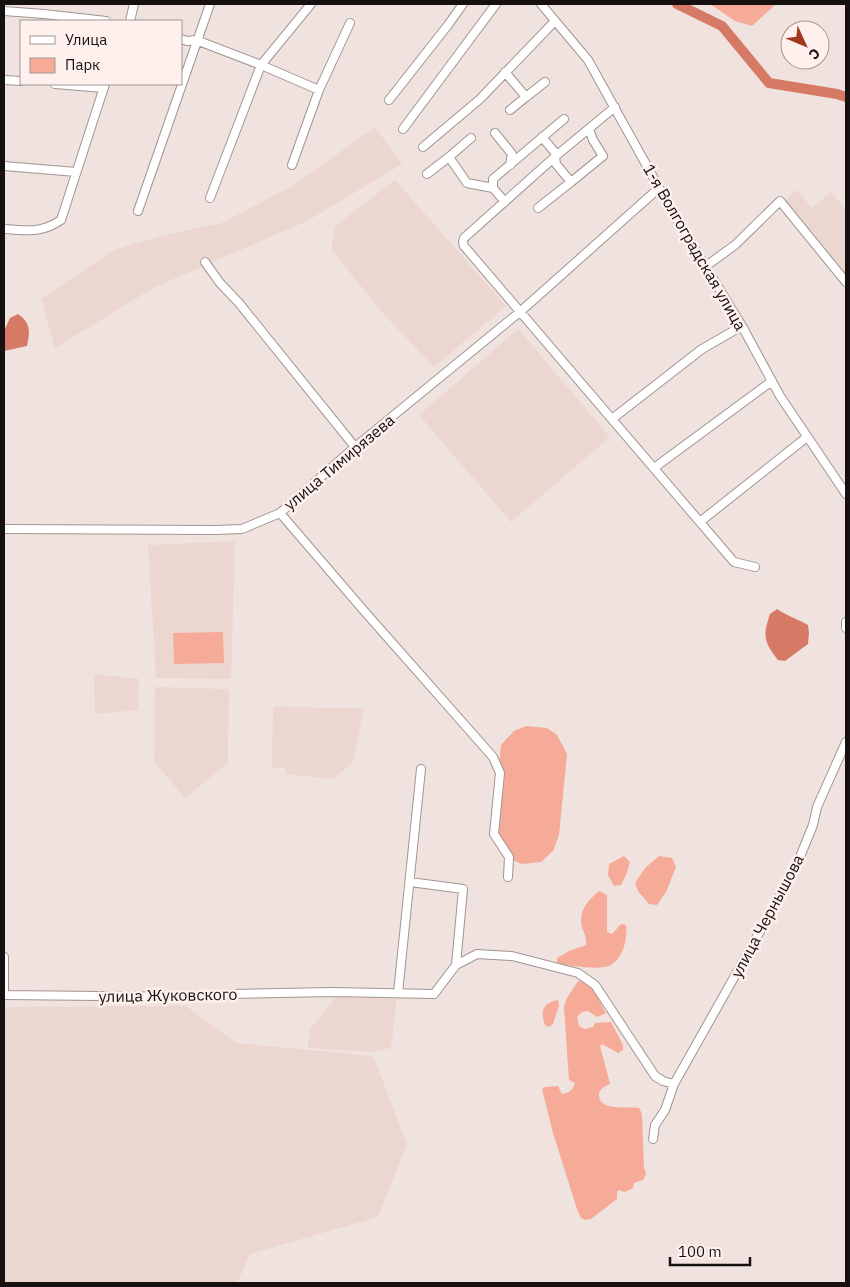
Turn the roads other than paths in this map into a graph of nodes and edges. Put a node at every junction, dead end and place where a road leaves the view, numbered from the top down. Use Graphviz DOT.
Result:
graph roads {
  1 [pos="134,4"];
  2 [pos="210,4"];
  3 [pos="312,4"];
  4 [pos="463,4"];
  5 [pos="496,4"];
  6 [pos="541,4"];
  7 [pos="4,11"];
  8 [pos="97,20"];
  9 [pos="130,20"];
  10 [pos="556,21"];
  11 [pos="350,23"];
  12 [pos="182,39"];
  13 [pos="196,40"];
  14 [pos="262,65"];
  15 [pos="506,72"];
  16 [pos="4,80"];
  17 [pos="20,81"];
  18 [pos="182,81"];
  19 [pos="545,82"];
  20 [pos="80,85"];
  21 [pos="181,85"];
  22 [pos="104,86"];
  23 [pos="318,90"];
  24 [pos="526,97"];
  25 [pos="389,100"];
  26 [pos="615,107"];
  27 [pos="510,110"];
  28 [pos="564,119"];
  29 [pos="403,129"];
  30 [pos="589,129"];
  31 [pos="495,133"];
  32 [pos="470,138"];
  33 [pos="542,138"];
  34 [pos="423,147"];
  35 [pos="556,156"];
  36 [pos="449,157"];
  37 [pos="292,165"];
  38 [pos="510,165"];
  39 [pos="4,166"];
  40 [pos="76,172"];
  41 [pos="427,174"];
  42 [pos="571,182"];
  43 [pos="493,188"];
  44 [pos="659,188"];
  45 [pos="210,198"];
  46 [pos="505,202"];
  47 [pos="538,208"];
  48 [pos="138,211"];
  49 [pos="4,229"];
  50 [pos="205,262"];
  51 [pos="706,266"];
  52 [pos="846,282"];
  53 [pos="521,311"];
  54 [pos="742,326"];
  55 [pos="772,381"];
  56 [pos="612,419"];
  57 [pos="807,436"];
  58 [pos="355,448"];
  59 [pos="654,468"];
  60 [pos="846,494"];
  61 [pos="280,513"];
  62 [pos="701,521"];
  63 [pos="4,529"];
  64 [pos="755,567"];
  65 [pos="846,622"];
  66 [pos="846,628"];
  67 [pos="846,742"];
  68 [pos="421,770"];
  69 [pos="508,877"];
  70 [pos="410,882"];
  71 [pos="4,957"];
  72 [pos="456,965"];
  73 [pos="398,993"];
  74 [pos="4,994"];
  75 [pos="674,1084"];
  76 [pos="653,1139"];
  1 -- 9 [label="street"];
  2 -- 13 [label="street"];
  3 -- 14 [label="street"];
  4 -- 25 [label="street"];
  5 -- 29 [label="street"];
  6 -- 10 [label="street, 1-я Волгоградская улица"];
  7 -- 8 [label="street"];
  10 -- 15 [label="street"];
  10 -- 26 [label="street, 1-я Волгоградская улица"];
  11 -- 23 [label="street"];
  12 -- 13 [label="street"];
  13 -- 14 [label="street"];
  13 -- 18 [label="street"];
  14 -- 23 [label="street"];
  14 -- 45 [label="street"];
  15 -- 24 [label="street"];
  15 -- 34 [label="street"];
  16 -- 17 [label="street"];
  19 -- 24 [label="street"];
  20 -- 22 [label="street"];
  21 -- 48 [label="street"];
  22 -- 40 [label="street"];
  23 -- 37 [label="street"];
  24 -- 27 [label="street"];
  26 -- 30 [label="street"];
  26 -- 44 [label="street, 1-я Волгоградская улица"];
  28 -- 33 [label="street"];
  30 -- 35 [label="street"];
  30 -- 42 [label="street"];
  31 -- 38 [label="street"];
  32 -- 36 [label="street"];
  33 -- 35 [label="street"];
  33 -- 38 [label="street"];
  35 -- 42 [label="street"];
  35 -- 46 [label="street"];
  36 -- 41 [label="street"];
  36 -- 43 [label="street"];
  38 -- 43 [label="street"];
  39 -- 40 [label="street"];
  40 -- 49 [label="street"];
  42 -- 47 [label="street"];
  43 -- 46 [label="street"];
  44 -- 51 [label="street, 1-я Волгоградская улица"];
  44 -- 53 [label="street, улица Тимирязева"];
  46 -- 53 [label="street"];
  50 -- 58 [label="street"];
  51 -- 52 [label="street"];
  51 -- 54 [label="street, 1-я Волгоградская улица"];
  53 -- 56 [label="street"];
  53 -- 58 [label="street, улица Тимирязева"];
  54 -- 55 [label="street, 1-я Волгоградская улица"];
  54 -- 56 [label="street"];
  55 -- 57 [label="street, 1-я Волгоградская улица"];
  55 -- 59 [label="street"];
  56 -- 59 [label="street"];
  57 -- 60 [label="street, 1-я Волгоградская улица"];
  57 -- 62 [label="street"];
  58 -- 61 [label="street, улица Тимирязева"];
  59 -- 62 [label="street"];
  61 -- 63 [label="street, улица Тимирязева"];
  61 -- 69 [label="street"];
  62 -- 64 [label="street"];
  65 -- 66 [label="street"];
  67 -- 75 [label="street, улица Чернышова"];
  68 -- 70 [label="street"];
  70 -- 72 [label="street"];
  70 -- 73 [label="street"];
  71 -- 74 [label="street"];
  72 -- 73 [label="street, улица Жуковского"];
  72 -- 75 [label="street"];
  73 -- 74 [label="street, улица Жуковского"];
  75 -- 76 [label="street, улица Чернышова"];
}
